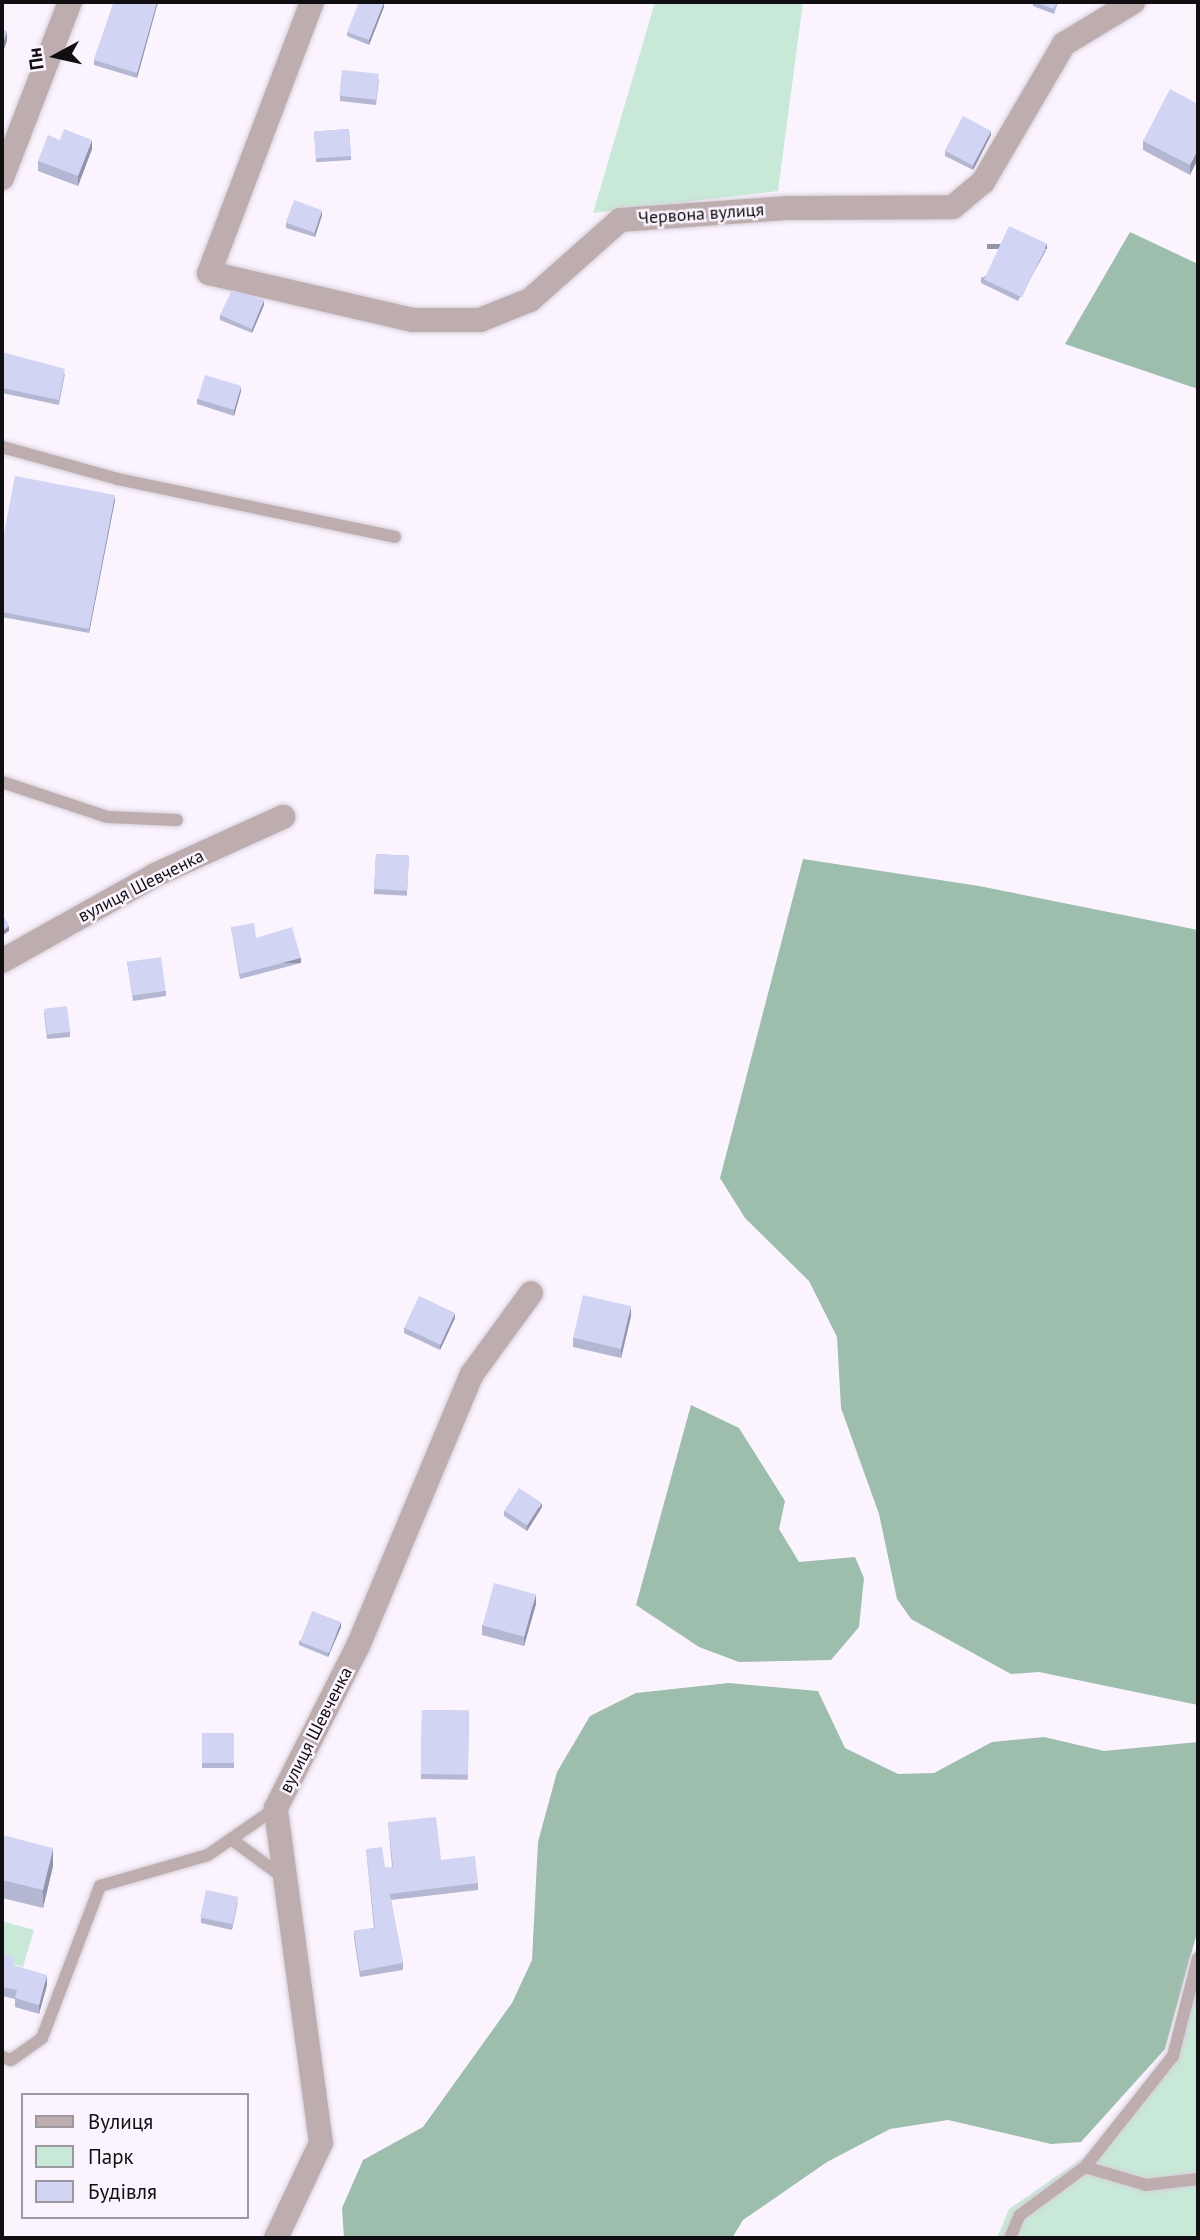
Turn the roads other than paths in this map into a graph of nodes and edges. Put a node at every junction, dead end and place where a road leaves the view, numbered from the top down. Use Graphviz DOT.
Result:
graph roads {
  1 [pos="70,2"];
  2 [pos="312,2"];
  3 [pos="1133,2"];
  4 [pos="2,178"];
  5 [pos="2,447"];
  6 [pos="395,537"];
  7 [pos="2,782"];
  8 [pos="283,817"];
  9 [pos="177,820"];
  10 [pos="2,961"];
  11 [pos="531,1293"];
  12 [pos="276,1808"];
  13 [pos="231,1839"];
  14 [pos="287,1881"];
  15 [pos="1198,1958"];
  16 [pos="5,2061"];
  17 [pos="1085,2167"];
  18 [pos="1198,2179"];
  19 [pos="276,2238"];
  20 [pos="1010,2238"];
  1 -- 4 [label="street"];
  2 -- 3 [label="street, Червона вулиця"];
  5 -- 6 [label="lane"];
  7 -- 9 [label="lane"];
  8 -- 10 [label="street, вулиця Шевченка"];
  11 -- 12 [label="street, вулиця Шевченка"];
  12 -- 13 [label="lane"];
  12 -- 14 [label="street, вулиця Шевченка"];
  13 -- 14 [label="lane"];
  13 -- 16 [label="lane"];
  14 -- 19 [label="street, вулиця Шевченка"];
  15 -- 17 [label="lane"];
  17 -- 18 [label="lane"];
  17 -- 20 [label="lane"];
}
